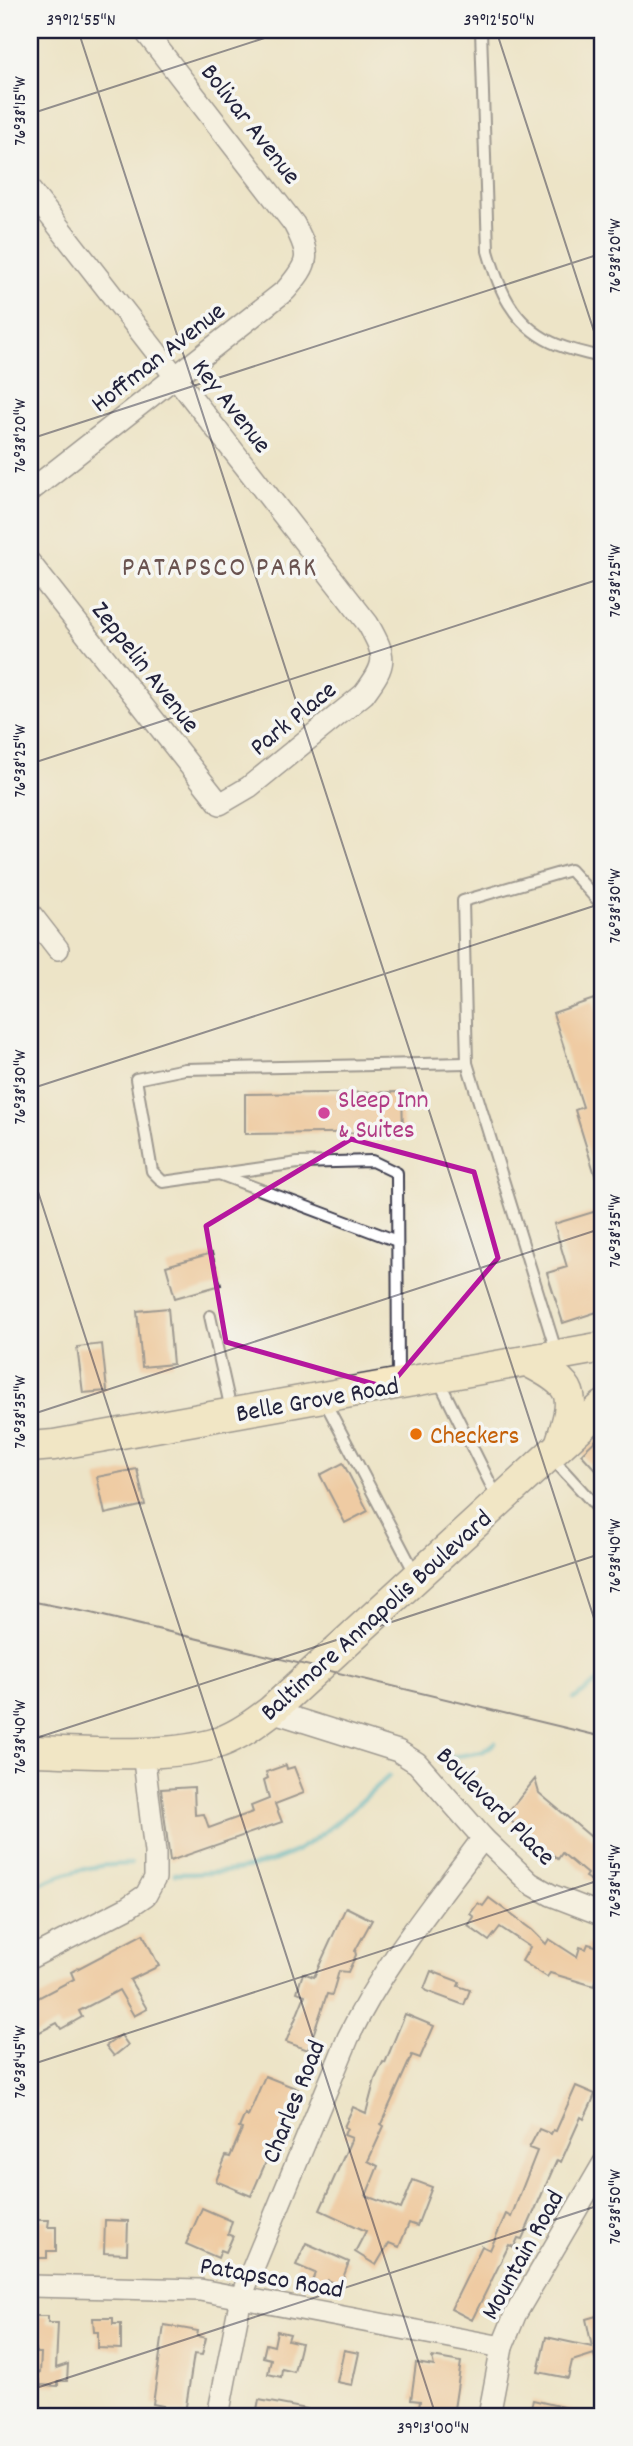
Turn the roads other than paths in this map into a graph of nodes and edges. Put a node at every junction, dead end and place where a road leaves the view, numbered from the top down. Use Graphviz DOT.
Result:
graph roads {
  1 [pos="144,30"];
  2 [pos="481,30"];
  3 [pos="30,190"];
  4 [pos="307,255"];
  5 [pos="603,358"];
  6 [pos="175,377"];
  7 [pos="30,491"];
  8 [pos="30,562"];
  9 [pos="384,659"];
  10 [pos="220,804"];
  11 [pos="603,906"];
  12 [pos="30,914"];
  13 [pos="58,949"];
  14 [pos="467,1063"];
  15 [pos="217,1173"];
  16 [pos="397,1241"];
  17 [pos="210,1316"];
  18 [pos="603,1347"];
  19 [pos="558,1356"];
  20 [pos="527,1361"];
  21 [pos="437,1377"];
  22 [pos="398,1383"];
  23 [pos="323,1397"];
  24 [pos="602,1410"];
  25 [pos="232,1413"];
  26 [pos="30,1447"];
  27 [pos="555,1451"];
  28 [pos="499,1502"];
  29 [pos="603,1514"];
  30 [pos="417,1577"];
  31 [pos="271,1711"];
  32 [pos="30,1751"];
  33 [pos="142,1752"];
  34 [pos="483,1838"];
  35 [pos="603,1915"];
  36 [pos="30,1958"];
  37 [pos="603,2165"];
  38 [pos="30,2286"];
  39 [pos="241,2298"];
  40 [pos="502,2347"];
  41 [pos="218,2416"];
  42 [pos="489,2416"];
  1 -- 4 [label="street, Bolivar Avenue"];
  2 -- 5 [label="lane"];
  3 -- 6 [label="street, Key Avenue"];
  4 -- 6 [label="street, Hoffman Avenue"];
  6 -- 7 [label="street, Hoffman Avenue"];
  6 -- 9 [label="street, Key Avenue"];
  8 -- 10 [label="street, Zeppelin Avenue"];
  9 -- 10 [label="street, Park Place"];
  11 -- 14 [label="lane"];
  12 -- 13 [label="street"];
  14 -- 15 [label="lane"];
  14 -- 19 [label="lane"];
  15 -- 16 [label="lane"];
  15 -- 16 [label="lane"];
  16 -- 22 [label="lane"];
  17 -- 25 [label="lane"];
  18 -- 19 [label="main road, Belle Grove Road"];
  19 -- 20 [label="main road, Belle Grove Road"];
  20 -- 21 [label="main road, Belle Grove Road"];
  20 -- 27 [label="main road"];
  21 -- 22 [label="main road, Belle Grove Road"];
  21 -- 28 [label="lane"];
  22 -- 23 [label="main road, Belle Grove Road"];
  23 -- 25 [label="main road, Belle Grove Road"];
  23 -- 30 [label="lane"];
  24 -- 27 [label="main road, Baltimore Annapolis Boulevard"];
  25 -- 26 [label="main road, Belle Grove Road"];
  27 -- 28 [label="main road, Baltimore Annapolis Boulevard"];
  27 -- 29 [label="lane"];
  28 -- 30 [label="main road, Baltimore Annapolis Boulevard"];
  30 -- 31 [label="main road, Baltimore Annapolis Boulevard"];
  31 -- 33 [label="main road, Baltimore Annapolis Boulevard"];
  31 -- 34 [label="street, Boulevard Place"];
  32 -- 33 [label="main road, Baltimore Annapolis Boulevard"];
  33 -- 36 [label="street"];
  34 -- 35 [label="street, Boulevard Place"];
  34 -- 39 [label="street, Charles Road"];
  37 -- 40 [label="street, Mountain Road"];
  38 -- 39 [label="street, Patapsco Road"];
  39 -- 40 [label="street, Patapsco Road"];
  39 -- 41 [label="street, Charles Road"];
  40 -- 42 [label="street, Mountain Road"];
}
